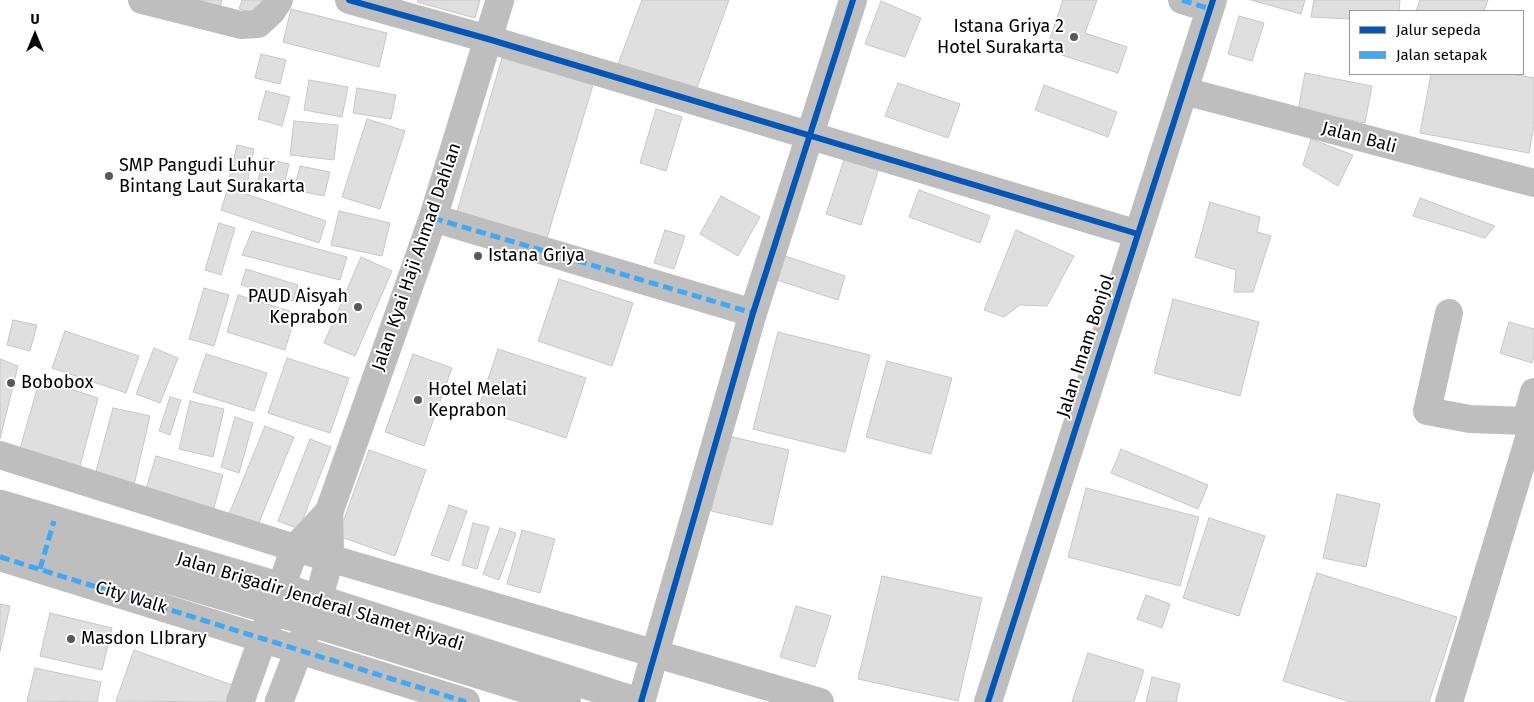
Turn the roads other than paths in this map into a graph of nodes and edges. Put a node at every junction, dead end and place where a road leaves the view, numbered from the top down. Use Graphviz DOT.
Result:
graph roads {
  1 [pos="142,0"];
  2 [pos="279,0"];
  3 [pos="349,0"];
  4 [pos="500,0"];
  5 [pos="854,0"];
  6 [pos="1182,0"];
  7 [pos="1212,4"];
  8 [pos="488,39"];
  9 [pos="1184,91"];
  10 [pos="810,134"];
  11 [pos="1534,183"];
  12 [pos="433,218"];
  13 [pos="1138,234"];
  14 [pos="753,313"];
  15 [pos="1449,313"];
  16 [pos="1534,392"];
  17 [pos="1531,425"];
  18 [pos="0,455"];
  19 [pos="0,504"];
  20 [pos="328,512"];
  21 [pos="0,530"];
  22 [pos="47,545"];
  23 [pos="295,548"];
  24 [pos="0,557"];
  25 [pos="330,558"];
  26 [pos="278,599"];
  27 [pos="313,611"];
  28 [pos="263,639"];
  29 [pos="298,651"];
  30 [pos="655,653"];
  31 [pos="240,702"];
  32 [pos="279,702"];
  33 [pos="466,702"];
  34 [pos="567,702"];
  35 [pos="640,702"];
  36 [pos="820,702"];
  37 [pos="988,702"];
  38 [pos="1449,702"];
  1 -- 2 [label="street"];
  3 -- 8 [label="street"];
  4 -- 8 [label="street, Jalan Kyai Haji Ahmad Dahlan"];
  5 -- 10 [label="street"];
  6 -- 7 [label="street"];
  7 -- 9 [label="street, Jalan Imam Bonjol"];
  8 -- 10 [label="street"];
  8 -- 12 [label="street, Jalan Kyai Haji Ahmad Dahlan"];
  9 -- 11 [label="street, Jalan Bali"];
  9 -- 13 [label="street, Jalan Imam Bonjol"];
  10 -- 13 [label="street"];
  10 -- 14 [label="street"];
  12 -- 14 [label="street"];
  12 -- 20 [label="street, Jalan Kyai Haji Ahmad Dahlan"];
  13 -- 37 [label="street, Jalan Imam Bonjol"];
  14 -- 30 [label="street"];
  15 -- 17 [label="street"];
  16 -- 17 [label="street"];
  17 -- 38 [label="street"];
  18 -- 23 [label="street"];
  19 -- 22 [label="street, Jalan Brigadir Jenderal Slamet Riyadi"];
  20 -- 23 [label="street, Jalan Kyai Haji Ahmad Dahlan"];
  20 -- 25 [label="street, Jalan Kyai Haji Ahmad Dahlan"];
  21 -- 22 [label="street"];
  22 -- 24 [label="street, City Walk"];
  22 -- 26 [label="street, Jalan Brigadir Jenderal Slamet Riyadi"];
  22 -- 28 [label="street, City Walk"];
  23 -- 25 [label="street"];
  23 -- 26 [label="street, Jalan Kyai Haji Ahmad Dahlan"];
  25 -- 27 [label="street, Jalan Kyai Haji Ahmad Dahlan"];
  25 -- 30 [label="street"];
  26 -- 27 [label="street, Jalan Brigadir Jenderal Slamet Riyadi"];
  26 -- 28 [label="street, Jalan Kyai Haji Ahmad Dahlan"];
  27 -- 29 [label="street, Jalan Kyai Haji Ahmad Dahlan"];
  27 -- 34 [label="street"];
  27 -- 35 [label="street, Jalan Brigadir Jenderal Slamet Riyadi"];
  28 -- 29 [label="street, City Walk"];
  28 -- 31 [label="street, Jalan Kyai Haji Ahmad Dahlan"];
  29 -- 32 [label="street, Jalan Kyai Haji Ahmad Dahlan"];
  29 -- 33 [label="street"];
  30 -- 35 [label="street"];
  30 -- 36 [label="street"];
}
